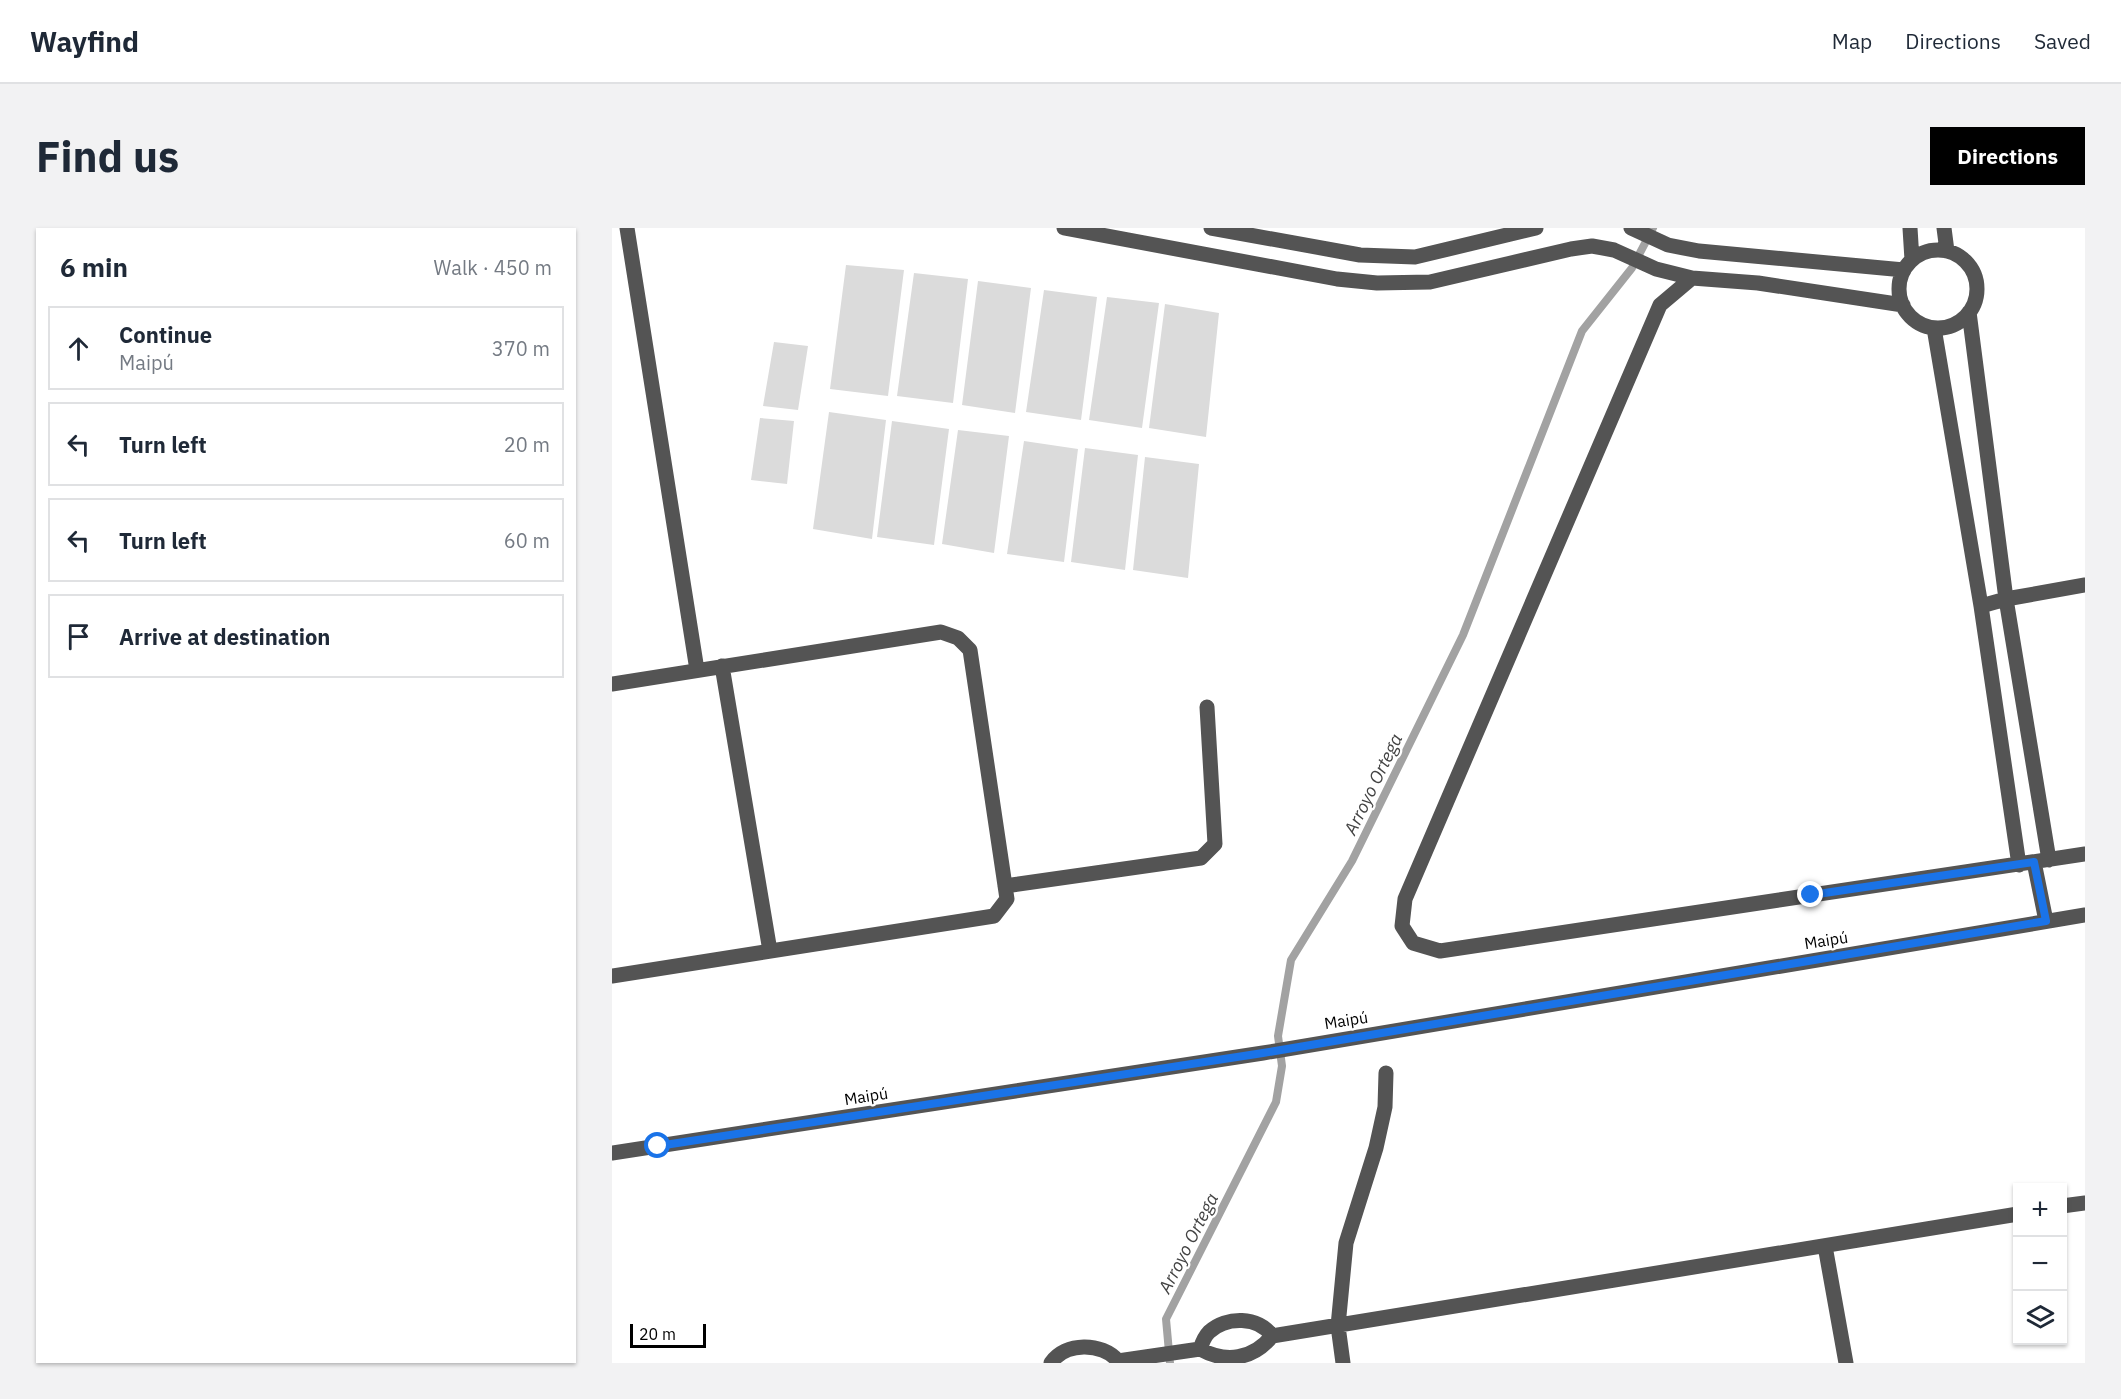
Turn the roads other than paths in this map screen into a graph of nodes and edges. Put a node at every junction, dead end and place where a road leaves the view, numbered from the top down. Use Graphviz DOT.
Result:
graph roads {
  1 [pos="627,228"];
  2 [pos="1064,228"];
  3 [pos="1211,228"];
  4 [pos="1536,228"];
  5 [pos="1631,228"];
  6 [pos="1910,228"];
  7 [pos="1944,228"];
  8 [pos="1947,251"];
  9 [pos="1908,265"];
  10 [pos="1692,278"];
  11 [pos="1903,305"];
  12 [pos="1969,312"];
  13 [pos="1934,328"];
  14 [pos="2085,585"];
  15 [pos="2006,599"];
  16 [pos="1981,606"];
  17 [pos="722,666"];
  18 [pos="697,670"];
  19 [pos="612,684"];
  20 [pos="1207,707"];
  21 [pos="2085,854"];
  22 [pos="2034,862"];
  23 [pos="1005,886"];
  24 [pos="2085,915"];
  25 [pos="2046,921"];
  26 [pos="770,951"];
  27 [pos="612,976"];
  28 [pos="1386,1073"];
  29 [pos="612,1153"];
  30 [pos="2085,1203"];
  31 [pos="2067,1205"];
  32 [pos="2013,1215"];
  33 [pos="1825,1246"];
  34 [pos="1338,1326"];
  35 [pos="1272,1336"];
  36 [pos="1200,1348"];
  37 [pos="1118,1362"];
  38 [pos="1051,1363"];
  39 [pos="1343,1363"];
  40 [pos="1846,1363"];
  1 -- 18 [label="street"];
  2 -- 10 [label="street"];
  3 -- 4 [label="street"];
  5 -- 9 [label="street"];
  6 -- 9 [label="street"];
  7 -- 8 [label="street"];
  8 -- 9 [label="street"];
  8 -- 12 [label="street"];
  9 -- 11 [label="street"];
  10 -- 11 [label="street"];
  10 -- 22 [label="street"];
  11 -- 13 [label="street"];
  12 -- 13 [label="street"];
  12 -- 15 [label="street"];
  13 -- 16 [label="street"];
  14 -- 15 [label="street"];
  15 -- 16 [label="street"];
  15 -- 22 [label="street"];
  16 -- 22 [label="street"];
  17 -- 18 [label="street"];
  17 -- 23 [label="street"];
  17 -- 26 [label="street"];
  18 -- 19 [label="street"];
  20 -- 23 [label="street"];
  21 -- 22 [label="street"];
  22 -- 25 [label="street"];
  23 -- 26 [label="street"];
  24 -- 25 [label="street, Maipú"];
  25 -- 29 [label="street, Maipú"];
  26 -- 27 [label="street"];
  28 -- 34 [label="street"];
  30 -- 31 [label="street"];
  32 -- 33 [label="street"];
  33 -- 34 [label="street"];
  33 -- 40 [label="street"];
  34 -- 35 [label="street"];
  34 -- 39 [label="street"];
  35 -- 36 [label="street"];
  35 -- 36 [label="street"];
  36 -- 37 [label="street"];
  37 -- 38 [label="street"];
}
